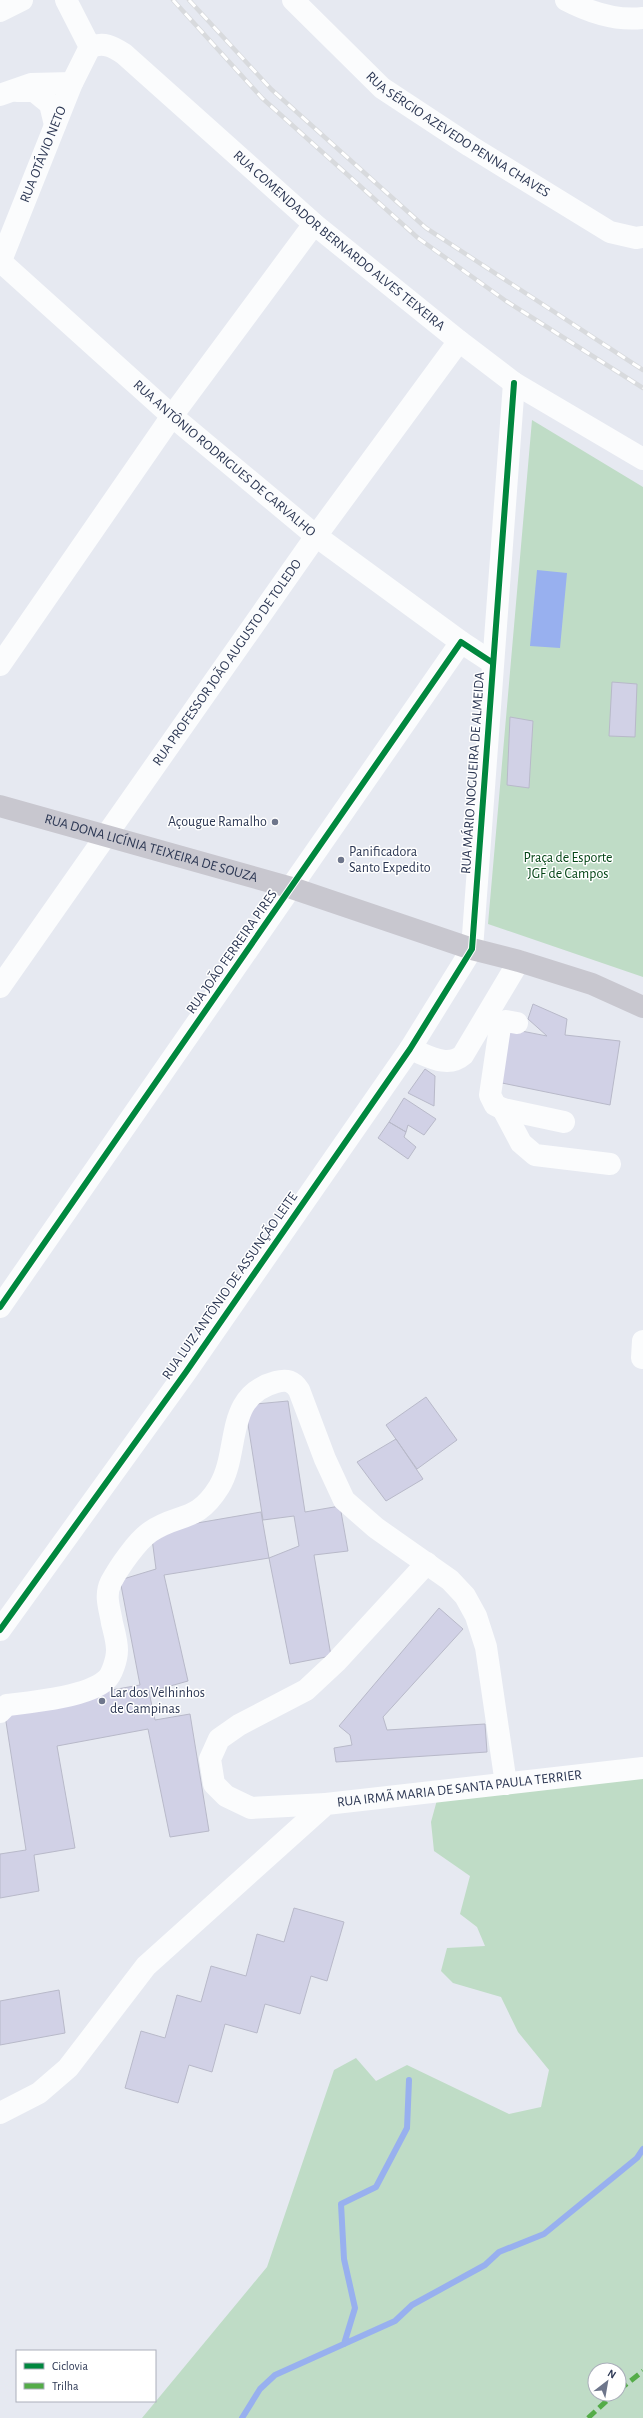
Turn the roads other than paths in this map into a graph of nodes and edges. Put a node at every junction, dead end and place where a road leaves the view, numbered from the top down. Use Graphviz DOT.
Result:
graph roads {
  1 [pos="22,0"];
  2 [pos="66,0"];
  3 [pos="293,0"];
  4 [pos="566,0"];
  5 [pos="0,11"];
  6 [pos="643,18"];
  7 [pos="90,47"];
  8 [pos="72,83"];
  9 [pos="2,94"];
  10 [pos="55,125"];
  11 [pos="314,224"];
  12 [pos="643,236"];
  13 [pos="0,262"];
  14 [pos="459,342"];
  15 [pos="514,382"];
  16 [pos="172,416"];
  17 [pos="643,459"];
  18 [pos="316,536"];
  19 [pos="461,642"];
  20 [pos="493,663"];
  21 [pos="0,665"];
  22 [pos="0,806"];
  23 [pos="106,836"];
  24 [pos="292,888"];
  25 [pos="472,950"];
  26 [pos="519,961"];
  27 [pos="0,987"];
  28 [pos="643,1006"];
  29 [pos="517,1023"];
  30 [pos="410,1049"];
  31 [pos="463,1055"];
  32 [pos="494,1067"];
  33 [pos="503,1109"];
  34 [pos="564,1122"];
  35 [pos="610,1164"];
  36 [pos="0,1307"];
  37 [pos="427,1563"];
  38 [pos="0,1630"];
  39 [pos="0,1712"];
  40 [pos="643,1768"];
  41 [pos="506,1784"];
  42 [pos="326,1804"];
  43 [pos="0,2113"];
  1 -- 5 [label="street"];
  2 -- 7 [label="street"];
  3 -- 12 [label="street, RUA SÉRGIO AZEVEDO PENNA CHAVES"];
  4 -- 6 [label="street"];
  7 -- 8 [label="street, RUA OTÁVIO NETO"];
  7 -- 11 [label="street, RUA COMENDADOR BERNARDO ALVES TEIXEIRA"];
  8 -- 9 [label="street"];
  8 -- 10 [label="street, RUA OTÁVIO NETO"];
  9 -- 10 [label="street"];
  10 -- 13 [label="street, RUA OTÁVIO NETO"];
  11 -- 14 [label="street, RUA COMENDADOR BERNARDO ALVES TEIXEIRA"];
  11 -- 16 [label="street"];
  13 -- 16 [label="street, RUA ANTÔNIO RODRIGUES DE CARVALHO"];
  14 -- 15 [label="street, RUA COMENDADOR BERNARDO ALVES TEIXEIRA"];
  14 -- 18 [label="street, RUA PROFESSOR JOÃO AUGUSTO DE TOLEDO"];
  15 -- 17 [label="street, RUA COMENDADOR BERNARDO ALVES TEIXEIRA"];
  15 -- 20 [label="street, RUA MÁRIO NOGUEIRA DE ALMEIDA"];
  16 -- 18 [label="street, RUA ANTÔNIO RODRIGUES DE CARVALHO"];
  16 -- 21 [label="street"];
  18 -- 19 [label="street, RUA ANTÔNIO RODRIGUES DE CARVALHO"];
  18 -- 23 [label="street, RUA PROFESSOR JOÃO AUGUSTO DE TOLEDO"];
  19 -- 20 [label="street"];
  19 -- 24 [label="street, RUA JOÃO FERREIRA PIRES"];
  20 -- 25 [label="street, RUA MÁRIO NOGUEIRA DE ALMEIDA"];
  22 -- 23 [label="main road, RUA DONA LICÍNIA TEIXEIRA DE SOUZA"];
  23 -- 24 [label="main road, RUA DONA LICÍNIA TEIXEIRA DE SOUZA"];
  23 -- 27 [label="street, RUA PROFESSOR JOÃO AUGUSTO DE TOLEDO"];
  24 -- 25 [label="main road, RUA DONA LICÍNIA TEIXEIRA DE SOUZA"];
  24 -- 36 [label="street, RUA JOÃO FERREIRA PIRES"];
  25 -- 26 [label="main road, RUA DONA LICÍNIA TEIXEIRA DE SOUZA"];
  25 -- 30 [label="street, RUA LUIZ ANTÔNIO DE ASSUNÇÃO LEITE"];
  26 -- 28 [label="main road, RUA DONA LICÍNIA TEIXEIRA DE SOUZA"];
  26 -- 31 [label="street"];
  29 -- 32 [label="street"];
  30 -- 31 [label="street"];
  30 -- 38 [label="street, RUA LUIZ ANTÔNIO DE ASSUNÇÃO LEITE"];
  31 -- 32 [label="street"];
  32 -- 33 [label="street"];
  33 -- 34 [label="street"];
  33 -- 35 [label="street"];
  37 -- 39 [label="street"];
  37 -- 41 [label="street"];
  37 -- 42 [label="street"];
  40 -- 41 [label="street, RUA IRMÃ MARIA DE SANTA PAULA TERRIER"];
  41 -- 42 [label="street, RUA IRMÃ MARIA DE SANTA PAULA TERRIER"];
  42 -- 43 [label="street, RUA IRMÃ MARIA DE SANTA PAULA TERRIER"];
}
